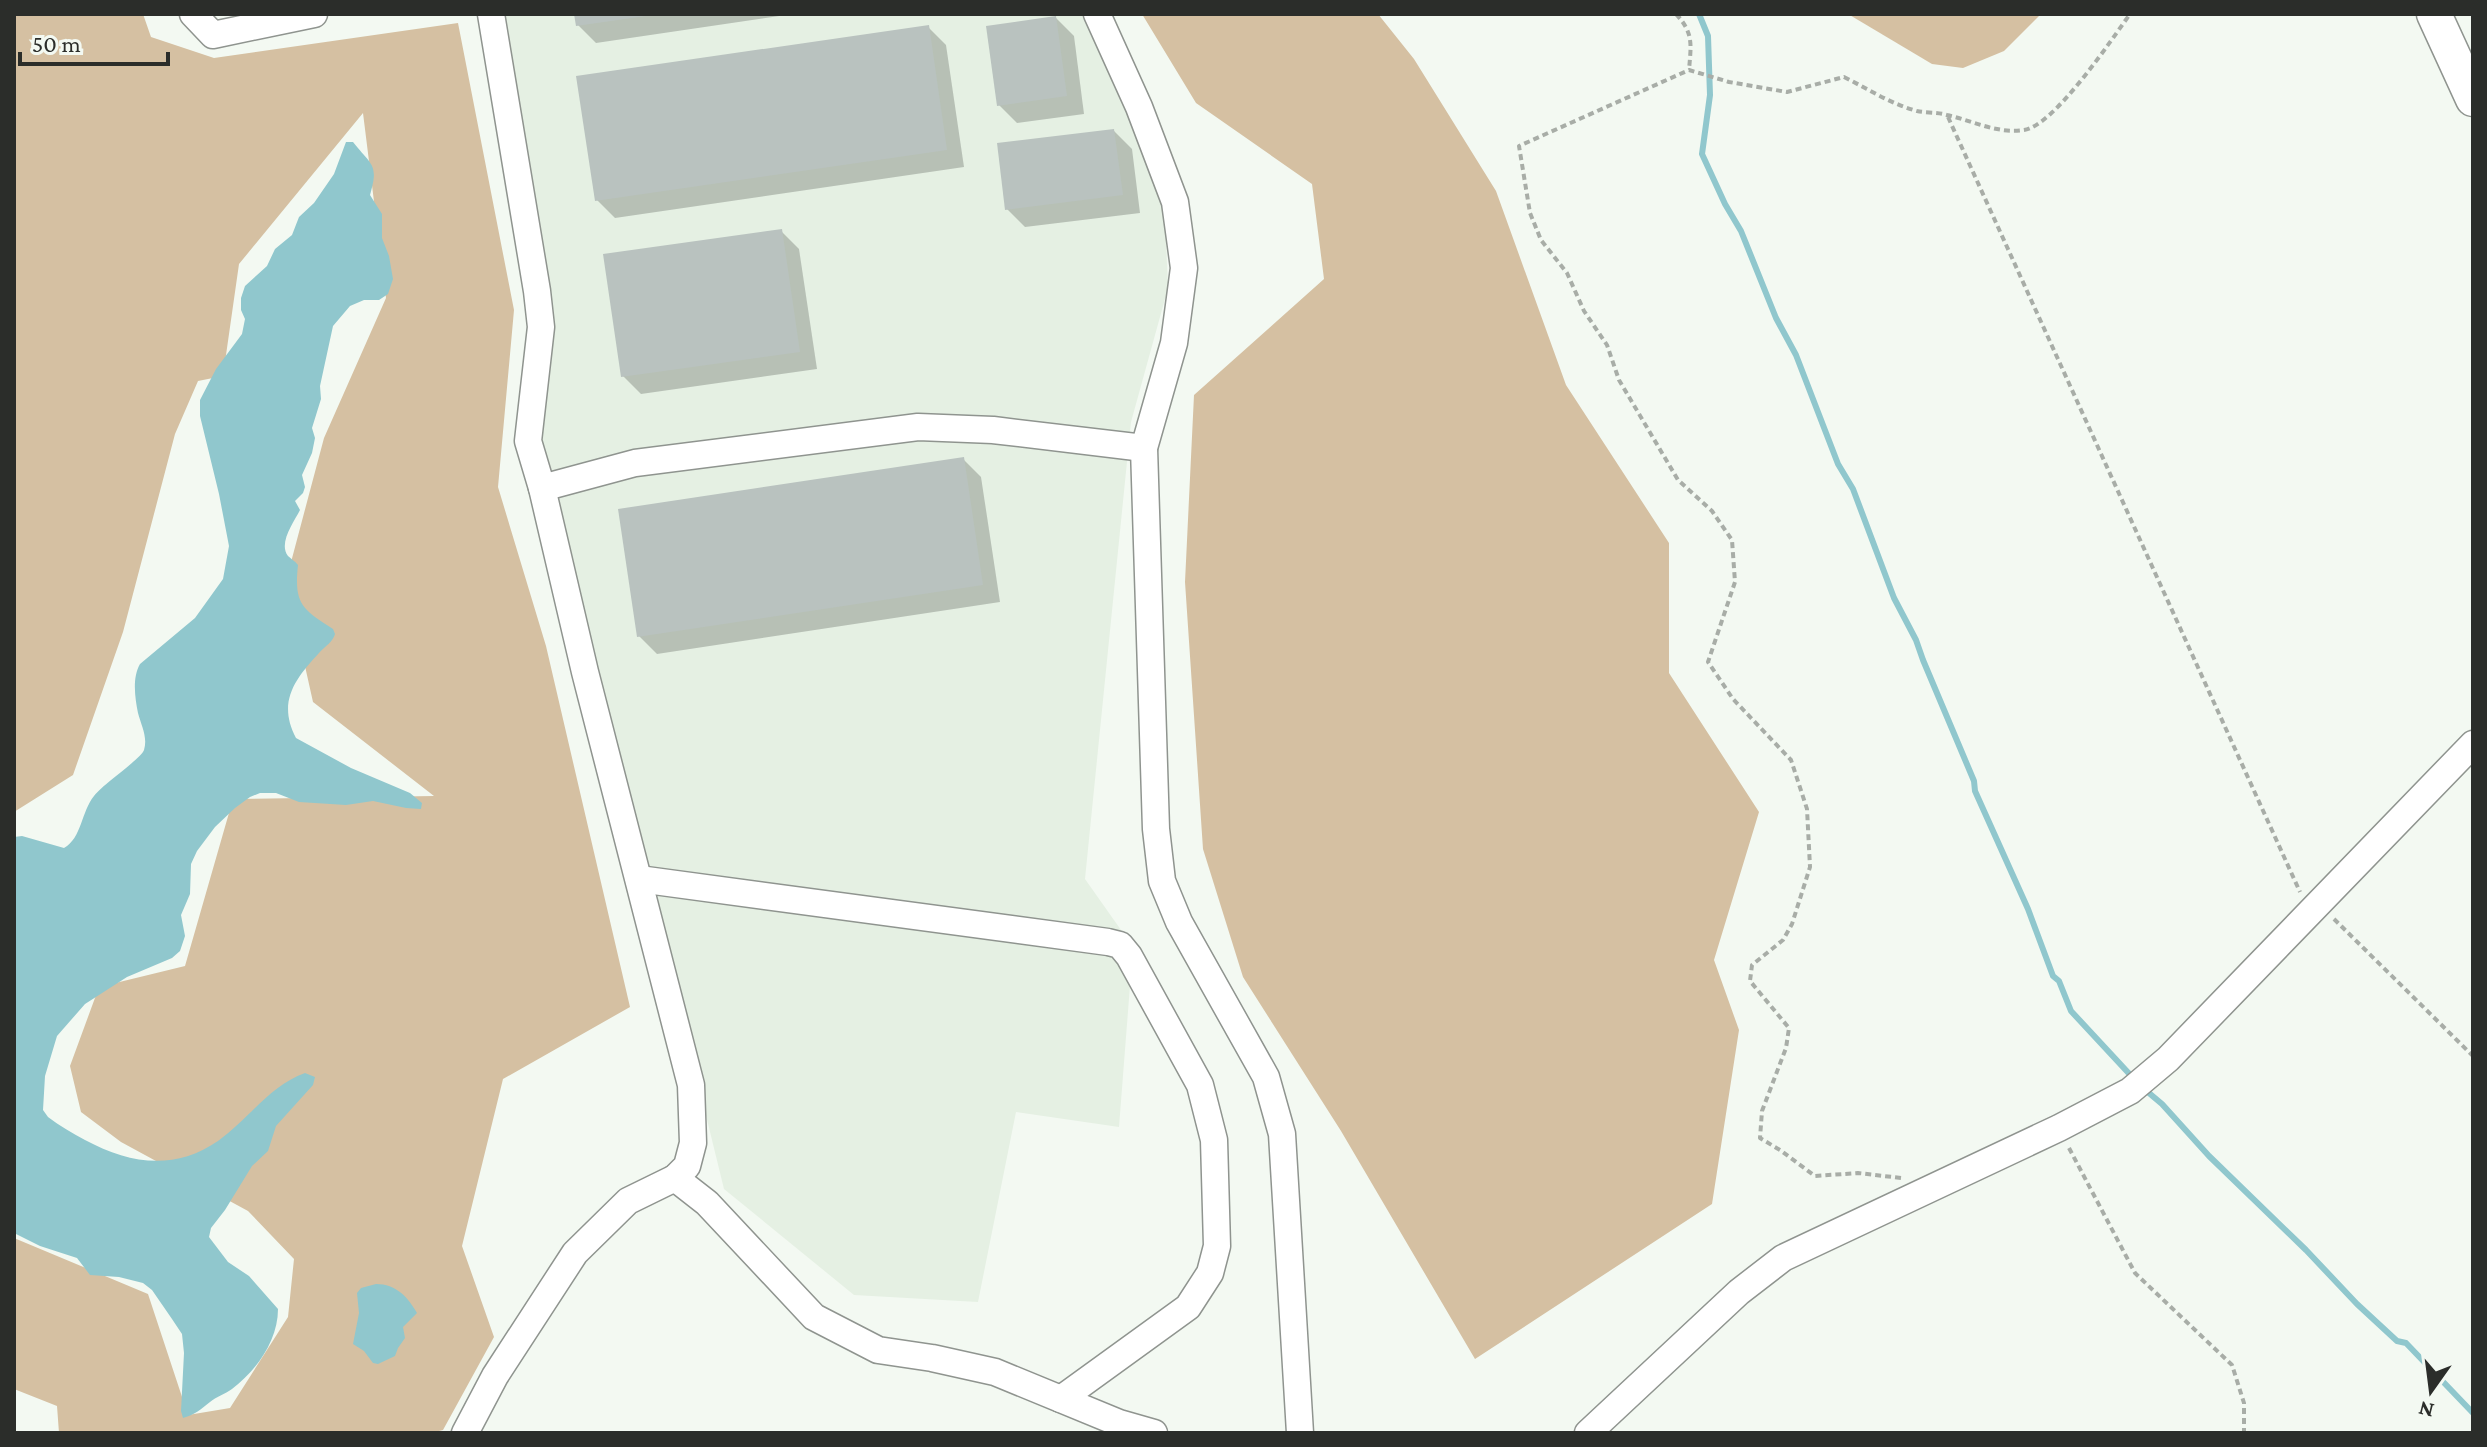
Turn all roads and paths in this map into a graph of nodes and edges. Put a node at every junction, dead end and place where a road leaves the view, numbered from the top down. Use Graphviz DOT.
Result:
graph roads {
  1 [pos="193,14"];
  2 [pos="314,14"];
  3 [pos="491,14"];
  4 [pos="1097,14"];
  5 [pos="1676,14"];
  6 [pos="2130,14"];
  7 [pos="2434,14"];
  8 [pos="1689,70"];
  9 [pos="2470,87"];
  10 [pos="1947,114"];
  11 [pos="1144,448"];
  12 [pos="542,488"];
  13 [pos="2473,744"];
  14 [pos="639,879"];
  15 [pos="2315,907"];
  16 [pos="2473,1056"];
  17 [pos="2059,1128"];
  18 [pos="675,1178"];
  19 [pos="1928,1190"];
  20 [pos="1061,1399"];
  21 [pos="465,1433"];
  22 [pos="1154,1433"];
  23 [pos="1300,1433"];
  24 [pos="1588,1433"];
  25 [pos="2244,1433"];
  1 -- 2 [label="street"];
  3 -- 12 [label="street"];
  4 -- 11 [label="street"];
  5 -- 8 [label="path"];
  6 -- 10 [label="path"];
  7 -- 9 [label="main road"];
  8 -- 10 [label="path"];
  8 -- 19 [label="path"];
  10 -- 15 [label="path"];
  11 -- 12 [label="street"];
  11 -- 23 [label="street"];
  12 -- 14 [label="street"];
  13 -- 15 [label="street"];
  14 -- 18 [label="street"];
  14 -- 20 [label="street"];
  15 -- 16 [label="path"];
  15 -- 17 [label="street"];
  17 -- 19 [label="street"];
  17 -- 25 [label="path"];
  18 -- 20 [label="street"];
  18 -- 21 [label="street"];
  19 -- 24 [label="street"];
  20 -- 22 [label="street"];
}
